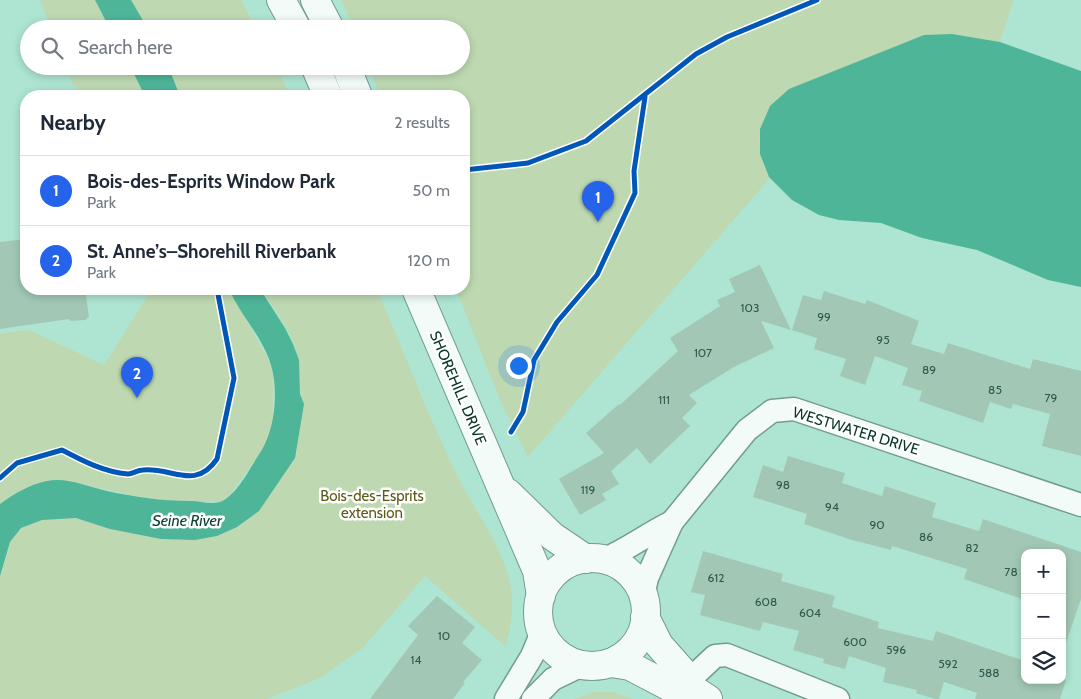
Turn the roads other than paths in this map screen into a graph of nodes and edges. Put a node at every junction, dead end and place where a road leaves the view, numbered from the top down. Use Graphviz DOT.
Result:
graph roads {
  1 [pos="281,0"];
  2 [pos="315,0"];
  3 [pos="292,20"];
  4 [pos="325,20"];
  5 [pos="319,75"];
  6 [pos="350,75"];
  7 [pos="325,90"];
  8 [pos="356,90"];
  9 [pos="419,295"];
  10 [pos="502,487"];
  11 [pos="1081,505"];
  12 [pos="672,522"];
  13 [pos="596,559"];
  14 [pos="541,596"];
  15 [pos="644,607"];
  16 [pos="542,632"];
  17 [pos="611,663"];
  18 [pos="582,665"];
  19 [pos="685,684"];
  20 [pos="506,699"];
  21 [pos="533,699"];
  22 [pos="708,699"];
  23 [pos="838,699"];
  1 -- 3 [label="street"];
  2 -- 4 [label="street"];
  5 -- 7 [label="street"];
  6 -- 8 [label="street"];
  9 -- 10 [label="street, SHOREHILL DRIVE"];
  10 -- 13 [label="street, SHOREHILL DRIVE"];
  10 -- 14 [label="street, SHOREHILL DRIVE"];
  11 -- 12 [label="street, WESTWATER DRIVE"];
  12 -- 13 [label="street, WESTWATER DRIVE"];
  12 -- 15 [label="street, WESTWATER DRIVE"];
  13 -- 14 [label="street"];
  13 -- 15 [label="street"];
  14 -- 16 [label="street"];
  15 -- 17 [label="street"];
  15 -- 19 [label="street"];
  16 -- 18 [label="street"];
  16 -- 20 [label="street"];
  17 -- 18 [label="street"];
  17 -- 19 [label="street"];
  18 -- 21 [label="street"];
  19 -- 22 [label="street"];
  19 -- 23 [label="street"];
}
